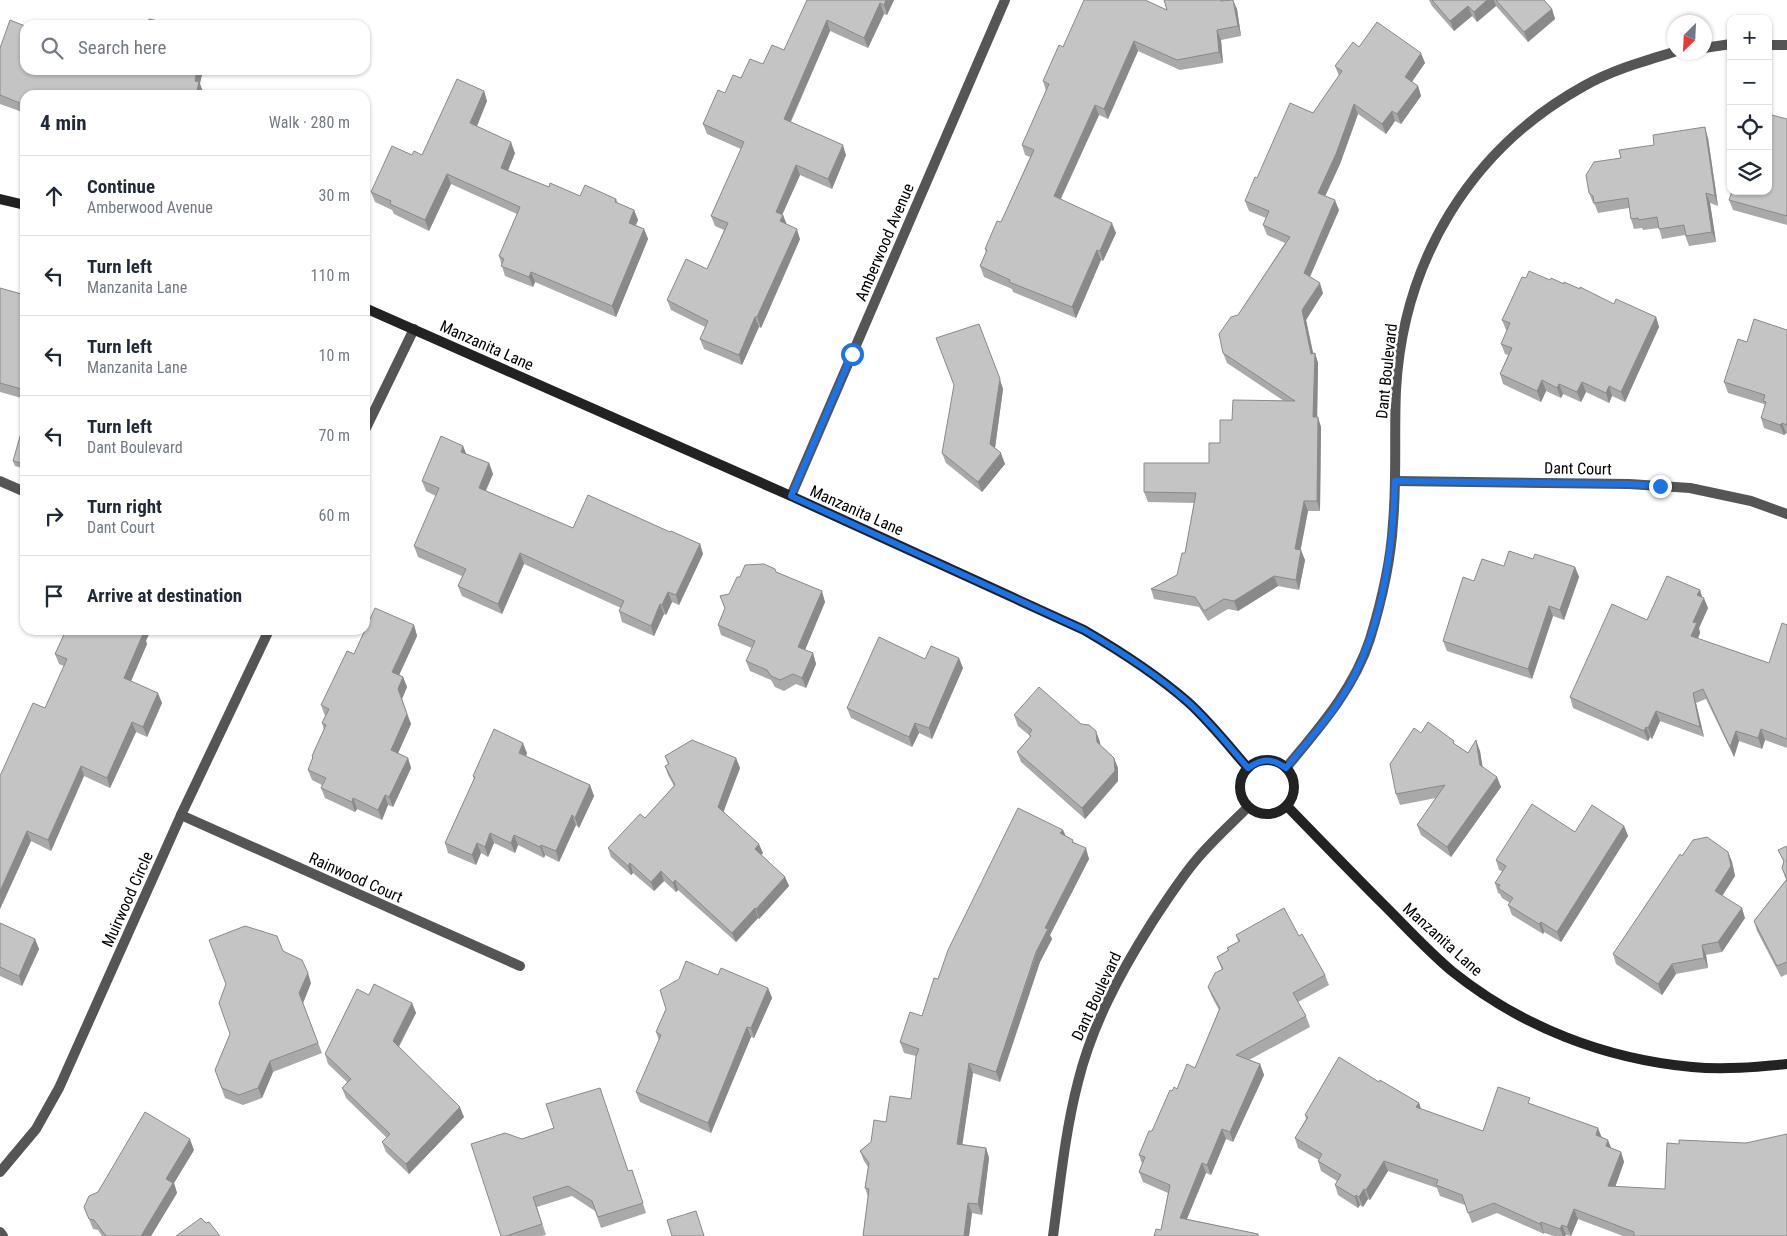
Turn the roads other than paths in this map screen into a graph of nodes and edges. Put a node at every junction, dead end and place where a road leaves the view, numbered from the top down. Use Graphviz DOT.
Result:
graph roads {
  1 [pos="1005,0"];
  2 [pos="1727,45"];
  3 [pos="1772,45"];
  4 [pos="1787,45"];
  5 [pos="1712,47"];
  6 [pos="1667,54"];
  7 [pos="0,199"];
  8 [pos="20,204"];
  9 [pos="370,310"];
  10 [pos="414,329"];
  11 [pos="370,420"];
  12 [pos="0,481"];
  13 [pos="1395,481"];
  14 [pos="20,490"];
  15 [pos="791,496"];
  16 [pos="1787,514"];
  17 [pos="267,635"];
  18 [pos="1248,768"];
  19 [pos="1286,768"];
  20 [pos="1287,806"];
  21 [pos="1248,807"];
  22 [pos="181,815"];
  23 [pos="520,966"];
  24 [pos="1787,1064"];
  25 [pos="0,1172"];
  26 [pos="0,1232"];
  27 [pos="3,1236"];
  28 [pos="1053,1236"];
  1 -- 15 [label="street, Amberwood Avenue"];
  2 -- 5 [label="street"];
  3 -- 4 [label="street"];
  6 -- 13 [label="street, Dant Boulevard"];
  7 -- 8 [label="street"];
  9 -- 10 [label="street, Manzanita Lane"];
  10 -- 11 [label="street"];
  10 -- 15 [label="street, Manzanita Lane"];
  12 -- 14 [label="street"];
  13 -- 16 [label="street, Dant Court"];
  13 -- 19 [label="street, Dant Boulevard"];
  15 -- 18 [label="street, Manzanita Lane"];
  17 -- 22 [label="street, Muirwood Circle"];
  18 -- 19 [label="street"];
  18 -- 21 [label="street"];
  19 -- 20 [label="street"];
  20 -- 21 [label="street"];
  20 -- 24 [label="street, Manzanita Lane"];
  21 -- 28 [label="street, Dant Boulevard"];
  22 -- 23 [label="street, Rainwood Court"];
  22 -- 25 [label="street, Muirwood Circle"];
  26 -- 27 [label="street"];
}
